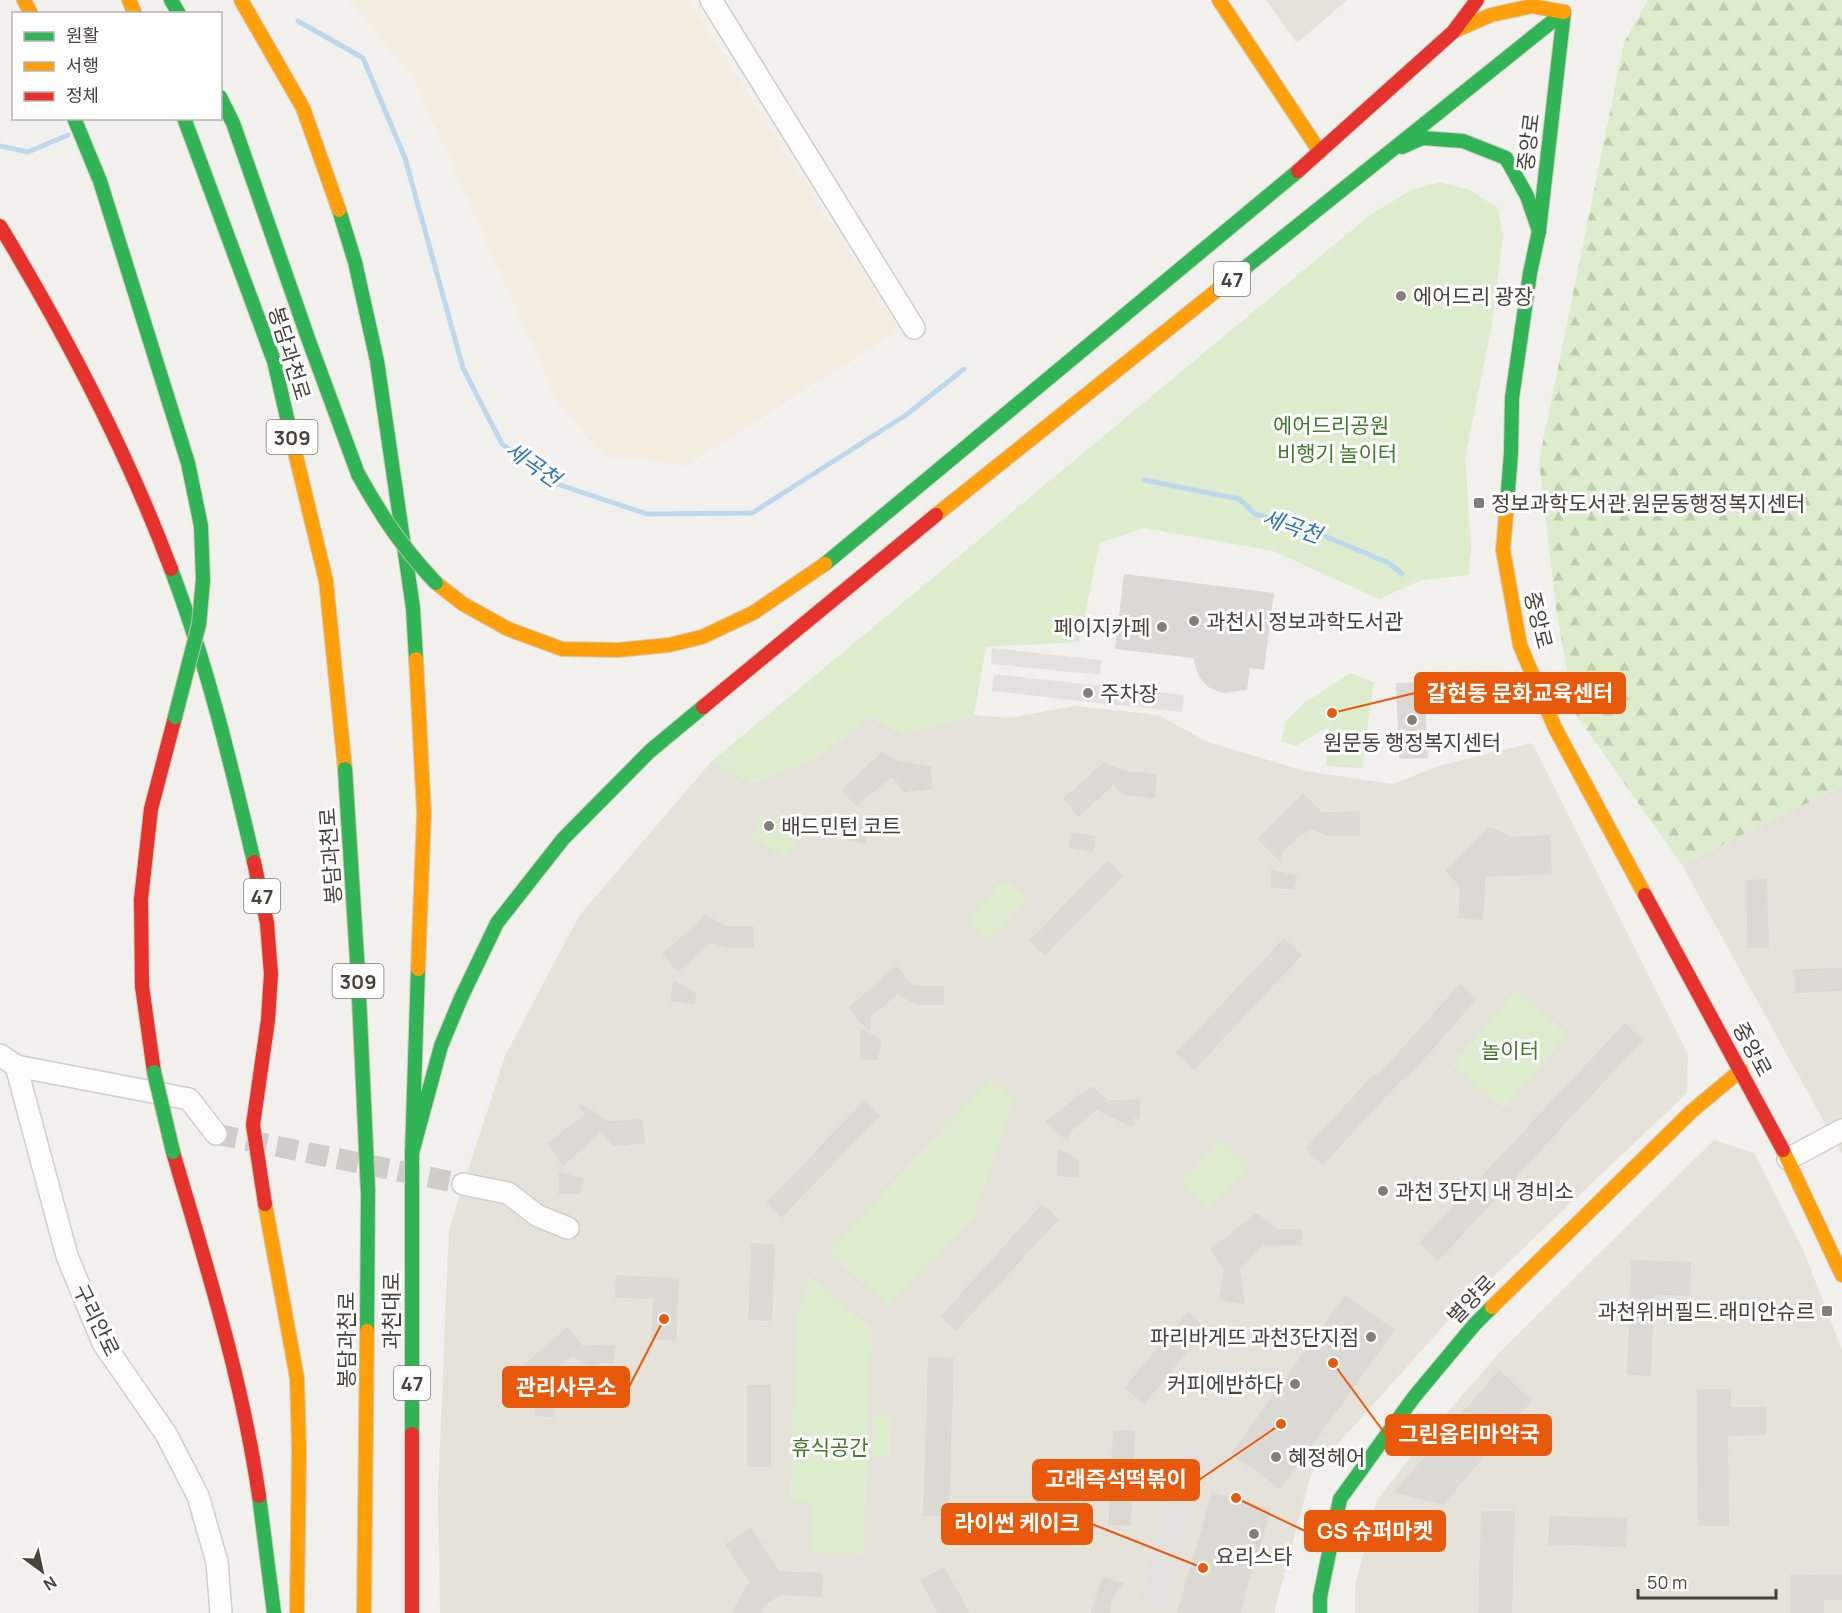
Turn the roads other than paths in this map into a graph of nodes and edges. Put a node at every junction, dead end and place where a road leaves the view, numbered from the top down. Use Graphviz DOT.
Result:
graph roads {
  1 [pos="241,0"];
  2 [pos="711,0"];
  3 [pos="1219,0"];
  4 [pos="1477,0"];
  5 [pos="1571,6"];
  6 [pos="1453,32"];
  7 [pos="222,101"];
  8 [pos="75,120"];
  9 [pos="185,120"];
  10 [pos="1320,152"];
  11 [pos="1389,153"];
  12 [pos="0,226"];
  13 [pos="1539,231"];
  14 [pos="914,328"];
  15 [pos="8,1060"];
  16 [pos="1741,1070"];
  17 [pos="1842,1130"];
  18 [pos="216,1134"];
  19 [pos="412,1153"];
  20 [pos="1788,1159"];
  21 [pos="463,1184"];
  22 [pos="568,1228"];
  23 [pos="1842,1275"];
  24 [pos="221,1613"];
  25 [pos="274,1613"];
  26 [pos="297,1613"];
  27 [pos="364,1613"];
  28 [pos="412,1613"];
  29 [pos="1320,1613"];
  1 -- 19 [label="main road, 47"];
  2 -- 14 [label="street"];
  3 -- 10 [label="main road"];
  4 -- 6 [label="main road"];
  5 -- 6 [label="main road"];
  5 -- 11 [label="main road, 47"];
  5 -- 13 [label="main road, 중앙로"];
  6 -- 10 [label="main road"];
  7 -- 10 [label="main road, bridge"];
  8 -- 25 [label="main road, bridge"];
  9 -- 27 [label="main road, 봉담과천로 / 309, bridge"];
  11 -- 13 [label="main road"];
  11 -- 19 [label="main road, 47"];
  12 -- 26 [label="main road, 47"];
  13 -- 16 [label="main road, 중앙로"];
  15 -- 18 [label="street"];
  15 -- 24 [label="street, 구리안로"];
  16 -- 20 [label="main road, 중앙로"];
  16 -- 29 [label="main road, 별양로"];
  17 -- 20 [label="street"];
  19 -- 28 [label="main road, 과천대로 / 47"];
  20 -- 23 [label="main road, 중앙로"];
  21 -- 22 [label="street"];
}
